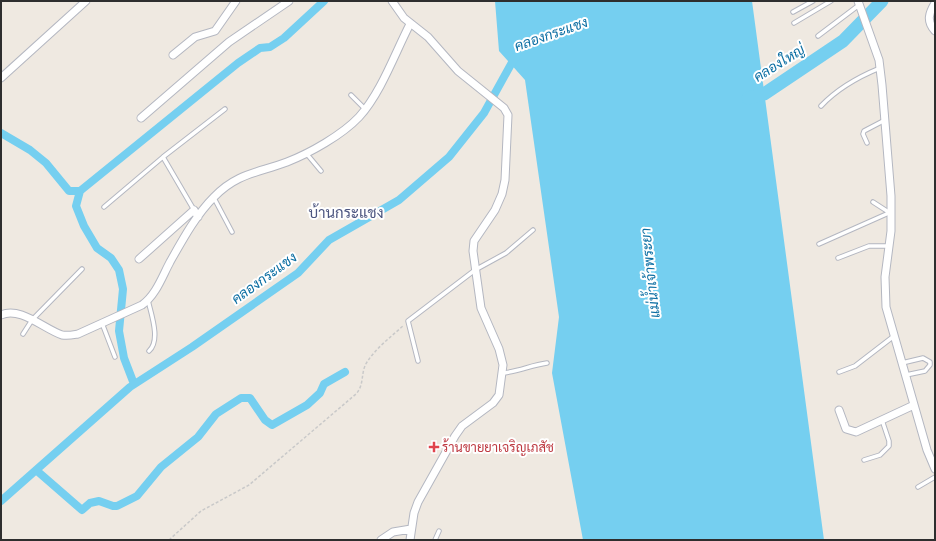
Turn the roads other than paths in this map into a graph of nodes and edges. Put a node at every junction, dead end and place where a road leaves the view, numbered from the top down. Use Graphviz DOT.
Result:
graph roads {
  1 [pos="86,1"];
  2 [pos="236,1"];
  3 [pos="289,1"];
  4 [pos="392,1"];
  5 [pos="813,1"];
  6 [pos="831,1"];
  7 [pos="859,3"];
  8 [pos="935,3"];
  9 [pos="792,12"];
  10 [pos="794,23"];
  11 [pos="410,24"];
  12 [pos="935,30"];
  13 [pos="818,36"];
  14 [pos="174,55"];
  15 [pos="881,68"];
  16 [pos="1,78"];
  17 [pos="352,95"];
  18 [pos="821,106"];
  19 [pos="225,109"];
  20 [pos="365,109"];
  21 [pos="141,118"];
  22 [pos="885,120"];
  23 [pos="866,143"];
  24 [pos="306,153"];
  25 [pos="163,157"];
  26 [pos="321,172"];
  27 [pos="213,198"];
  28 [pos="873,202"];
  29 [pos="104,207"];
  30 [pos="194,210"];
  31 [pos="890,212"];
  32 [pos="198,217"];
  33 [pos="533,230"];
  34 [pos="232,232"];
  35 [pos="820,244"];
  36 [pos="889,246"];
  37 [pos="838,258"];
  38 [pos="139,259"];
  39 [pos="82,269"];
  40 [pos="475,270"];
  41 [pos="148,300"];
  42 [pos="1,316"];
  43 [pos="32,320"];
  44 [pos="102,323"];
  45 [pos="23,334"];
  46 [pos="894,336"];
  47 [pos="149,351"];
  48 [pos="115,357"];
  49 [pos="418,361"];
  50 [pos="547,363"];
  51 [pos="902,363"];
  52 [pos="839,372"];
  53 [pos="502,373"];
  54 [pos="906,375"];
  55 [pos="914,405"];
  56 [pos="839,410"];
  57 [pos="882,420"];
  58 [pos="864,460"];
  59 [pos="934,464"];
  60 [pos="935,477"];
  61 [pos="918,487"];
  62 [pos="411,529"];
  63 [pos="439,532"];
  64 [pos="381,540"];
  65 [pos="410,540"];
  66 [pos="435,540"];
  1 -- 16 [label="street"];
  2 -- 14 [label="street"];
  3 -- 21 [label="street"];
  4 -- 11 [label="street"];
  5 -- 9 [label="lane"];
  6 -- 10 [label="lane"];
  7 -- 13 [label="lane"];
  7 -- 15 [label="street"];
  8 -- 12 [label="street"];
  11 -- 20 [label="street"];
  11 -- 40 [label="street"];
  15 -- 18 [label="lane"];
  15 -- 22 [label="street"];
  17 -- 20 [label="lane"];
  19 -- 25 [label="lane"];
  20 -- 24 [label="street"];
  22 -- 23 [label="lane"];
  22 -- 31 [label="street"];
  24 -- 26 [label="lane"];
  24 -- 27 [label="street"];
  25 -- 29 [label="lane"];
  25 -- 30 [label="lane"];
  27 -- 32 [label="street"];
  27 -- 34 [label="lane"];
  28 -- 31 [label="lane"];
  30 -- 32 [label="street"];
  30 -- 38 [label="street"];
  31 -- 35 [label="lane"];
  31 -- 36 [label="street"];
  32 -- 41 [label="street"];
  33 -- 40 [label="lane"];
  36 -- 37 [label="lane"];
  36 -- 46 [label="street"];
  39 -- 43 [label="lane"];
  40 -- 49 [label="lane"];
  40 -- 53 [label="street"];
  41 -- 44 [label="street"];
  41 -- 47 [label="lane"];
  42 -- 43 [label="street"];
  43 -- 44 [label="street"];
  43 -- 45 [label="lane"];
  44 -- 48 [label="lane"];
  46 -- 51 [label="street"];
  46 -- 52 [label="lane"];
  50 -- 53 [label="lane"];
  51 -- 54 [label="street"];
  51 -- 54 [label="lane"];
  53 -- 62 [label="street"];
  54 -- 55 [label="street"];
  55 -- 57 [label="street"];
  55 -- 59 [label="street"];
  56 -- 57 [label="street"];
  57 -- 58 [label="lane"];
  60 -- 61 [label="lane"];
  62 -- 64 [label="street"];
  62 -- 65 [label="street"];
  63 -- 66 [label="lane"];
}
